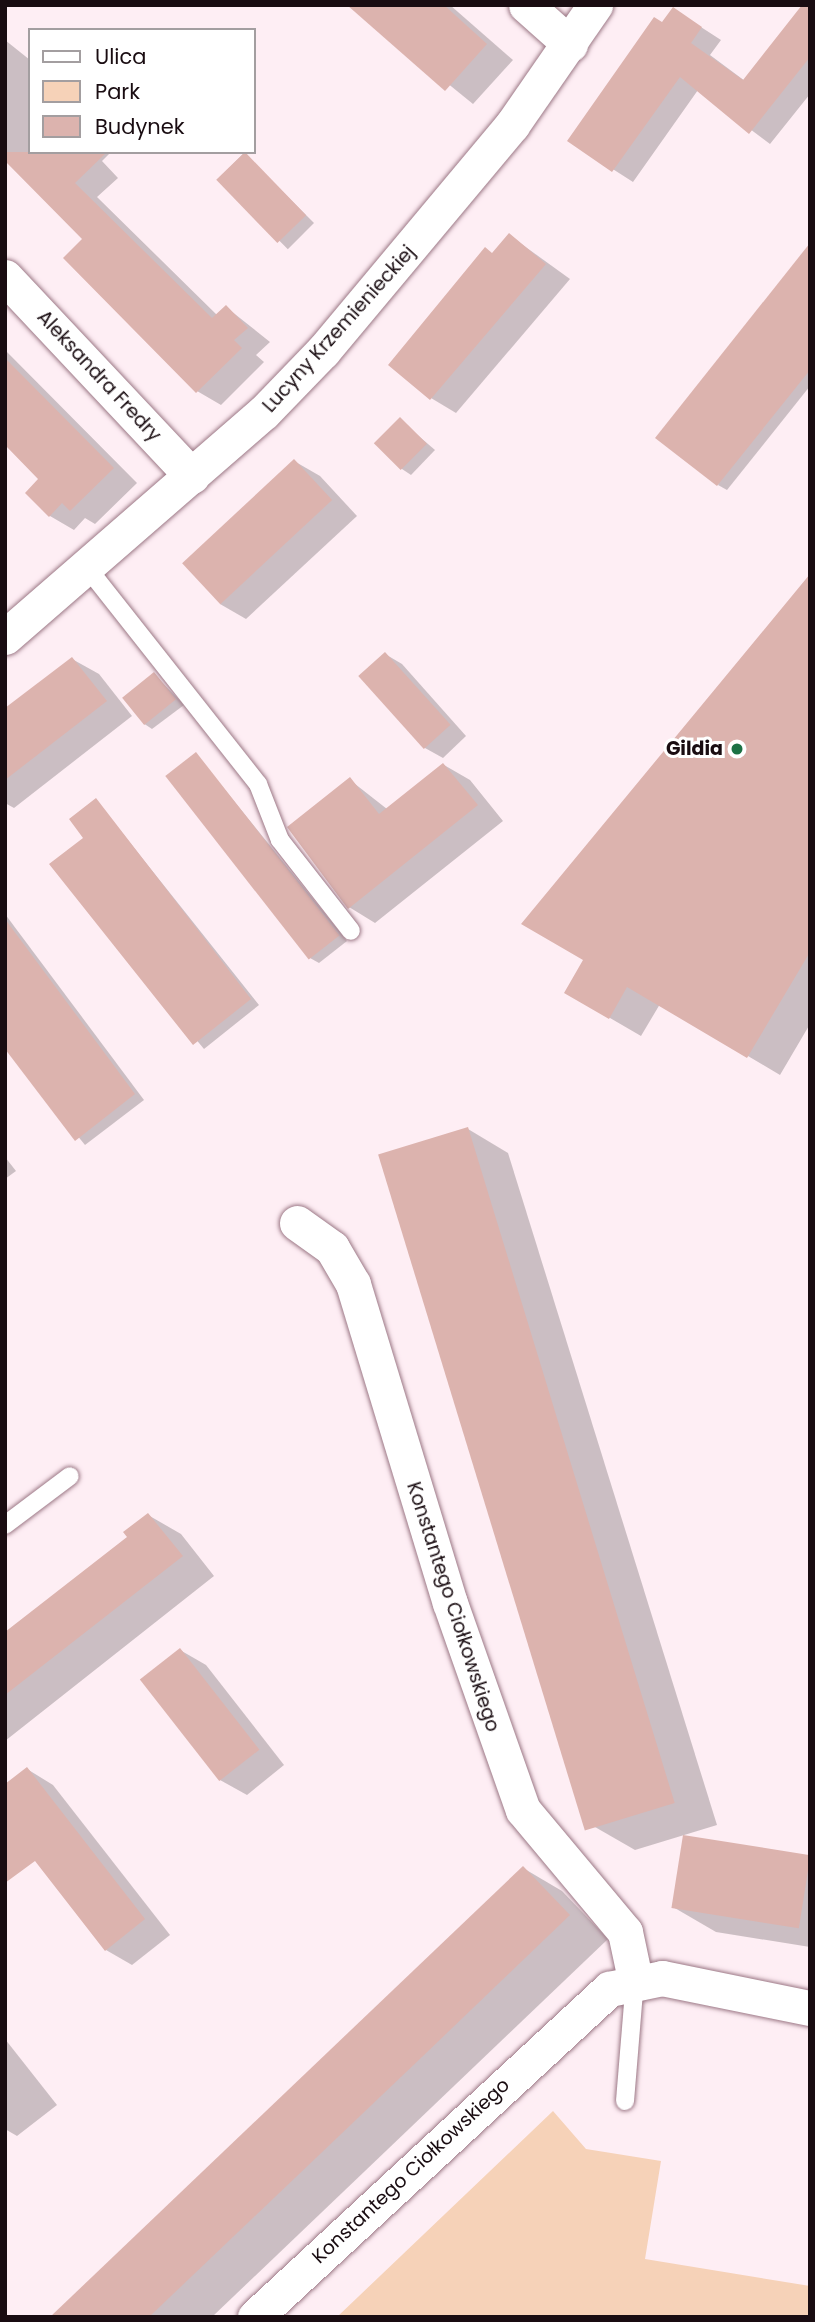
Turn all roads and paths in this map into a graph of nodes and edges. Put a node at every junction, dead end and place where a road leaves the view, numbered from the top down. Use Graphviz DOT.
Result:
graph roads {
  1 [pos="526,5"];
  2 [pos="595,5"];
  3 [pos="570,44"];
  4 [pos="5,277"];
  5 [pos="192,475"];
  6 [pos="89,570"];
  7 [pos="5,638"];
  8 [pos="351,932"];
  9 [pos="297,1223"];
  10 [pos="70,1476"];
  11 [pos="6,1523"];
  12 [pos="635,1979"];
  13 [pos="810,2008"];
  14 [pos="625,2101"];
  15 [pos="255,2317"];
  1 -- 3 [label="street"];
  2 -- 3 [label="street, Lucyny Krzemienieckiej"];
  3 -- 5 [label="street, Lucyny Krzemienieckiej"];
  4 -- 5 [label="street, Aleksandra Fredry"];
  5 -- 6 [label="street, Lucyny Krzemienieckiej"];
  6 -- 7 [label="street, Lucyny Krzemienieckiej"];
  6 -- 8 [label="lane"];
  9 -- 12 [label="street, Konstantego Ciołkowskiego"];
  10 -- 11 [label="lane"];
  12 -- 13 [label="street, Konstantego Ciołkowskiego"];
  12 -- 14 [label="lane"];
  12 -- 15 [label="street, Konstantego Ciołkowskiego"];
}
